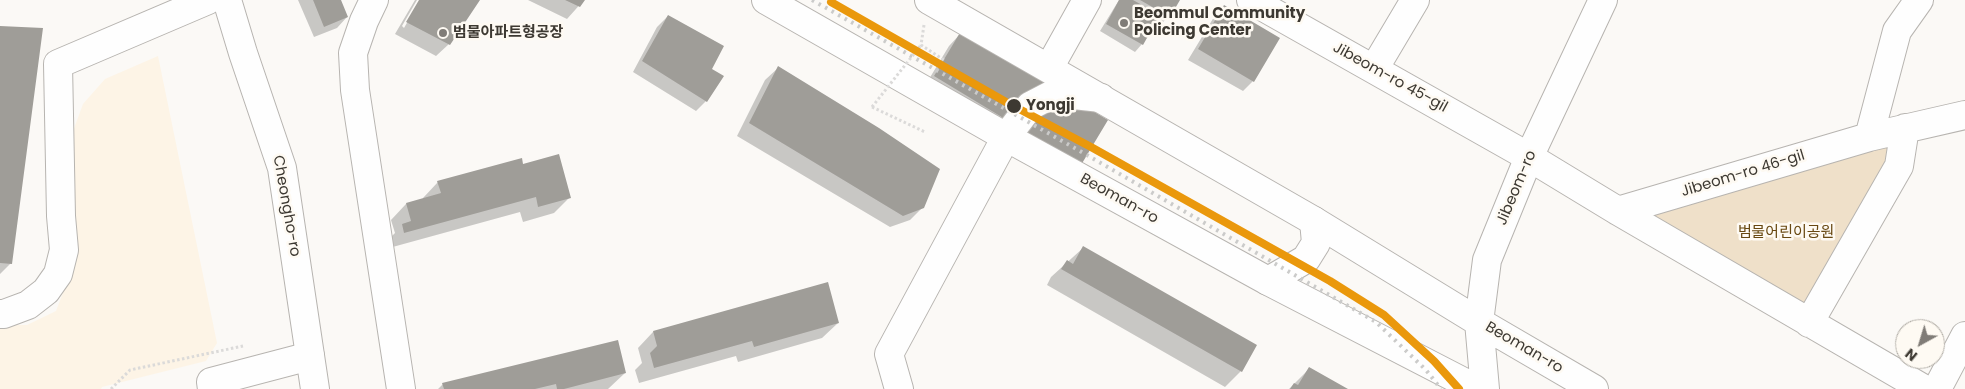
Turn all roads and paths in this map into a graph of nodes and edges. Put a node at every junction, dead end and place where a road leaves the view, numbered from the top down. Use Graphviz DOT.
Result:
graph roads {
  1 [pos="208,0"];
  2 [pos="227,0"];
  3 [pos="374,0"];
  4 [pos="766,0"];
  5 [pos="929,0"];
  6 [pos="1086,0"];
  7 [pos="1415,0"];
  8 [pos="1603,0"];
  9 [pos="1919,0"];
  10 [pos="1254,1"];
  11 [pos="179,5"];
  12 [pos="944,60"];
  13 [pos="1049,68"];
  14 [pos="1374,69"];
  15 [pos="1101,98"];
  16 [pos="1965,115"];
  17 [pos="1905,128"];
  18 [pos="925,132"];
  19 [pos="1006,137"];
  20 [pos="1869,137"];
  21 [pos="1529,156"];
  22 [pos="1618,211"];
  23 [pos="1314,221"];
  24 [pos="1268,280"];
  25 [pos="0,314"];
  26 [pos="1479,322"];
  27 [pos="1810,323"];
  28 [pos="1965,336"];
  29 [pos="310,356"];
  30 [pos="1463,385"];
  31 [pos="212,389"];
  32 [pos="315,389"];
  33 [pos="401,389"];
  34 [pos="899,389"];
  35 [pos="1485,389"];
  36 [pos="1594,389"];
  37 [pos="1924,389"];
  38 [pos="1937,389"];
  1 -- 11 [label="street"];
  2 -- 29 [label="street, Cheongho-ro"];
  3 -- 33 [label="street"];
  4 -- 19 [label="street, Beoman-ro"];
  5 -- 13 [label="street"];
  6 -- 13 [label="street"];
  7 -- 14 [label="street"];
  8 -- 21 [label="street, Jibeom-ro"];
  9 -- 20 [label="street"];
  10 -- 14 [label="street, Jibeom-ro 45-gil"];
  11 -- 25 [label="street"];
  12 -- 18 [label="path, bridge"];
  13 -- 15 [label="street, Beoman-ro"];
  14 -- 21 [label="street, Jibeom-ro 45-gil"];
  15 -- 19 [label="street"];
  15 -- 23 [label="street, Beoman-ro"];
  16 -- 17 [label="street, Jibeom-ro 46-gil"];
  17 -- 20 [label="street, Jibeom-ro 46-gil"];
  17 -- 27 [label="street"];
  19 -- 24 [label="street, Beoman-ro"];
  19 -- 34 [label="street"];
  20 -- 22 [label="street, Jibeom-ro 46-gil"];
  21 -- 22 [label="street"];
  21 -- 26 [label="street, Jibeom-ro"];
  22 -- 27 [label="street"];
  23 -- 24 [label="street"];
  23 -- 26 [label="street, Beoman-ro"];
  24 -- 30 [label="street, Beoman-ro"];
  26 -- 30 [label="street"];
  26 -- 35 [label="street, Jibeom-ro"];
  26 -- 36 [label="street, Beoman-ro"];
  27 -- 37 [label="street"];
  28 -- 38 [label="street"];
  29 -- 31 [label="street"];
  29 -- 32 [label="street, Cheongho-ro"];
}
